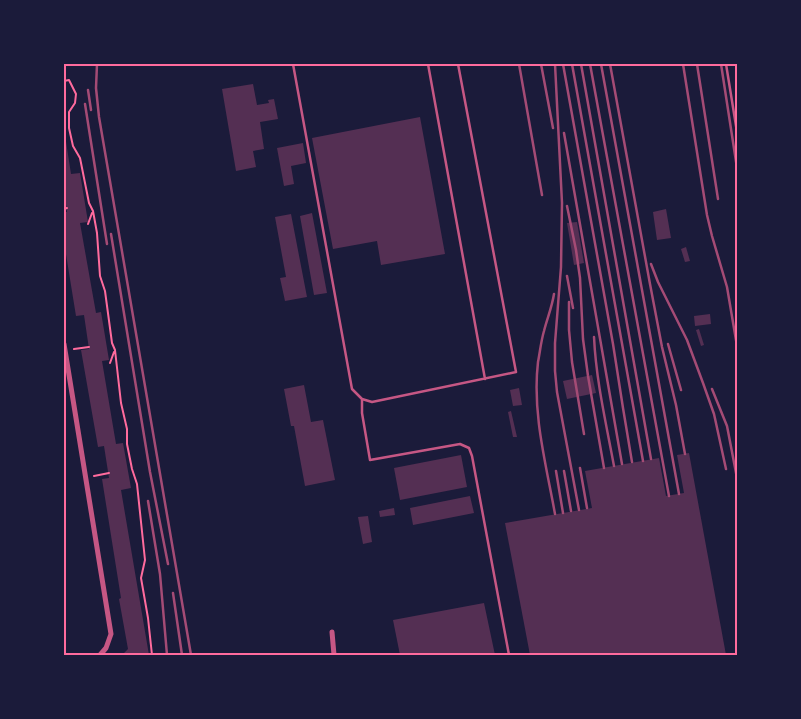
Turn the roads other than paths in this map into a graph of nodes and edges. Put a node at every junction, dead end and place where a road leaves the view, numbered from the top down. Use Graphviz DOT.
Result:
graph roads {
  1 [pos="293,64"];
  2 [pos="428,64"];
  3 [pos="458,64"];
  4 [pos="726,64"];
  5 [pos="737,132"];
  6 [pos="64,344"];
  7 [pos="484,379"];
  8 [pos="362,399"];
  9 [pos="332,632"];
  10 [pos="100,655"];
  11 [pos="334,655"];
  12 [pos="509,655"];
  1 -- 8 [label="lane"];
  2 -- 7 [label="lane"];
  3 -- 7 [label="lane"];
  4 -- 5 [label="lane"];
  6 -- 10 [label="street"];
  7 -- 8 [label="lane"];
  8 -- 12 [label="lane"];
  9 -- 11 [label="street"];
}
